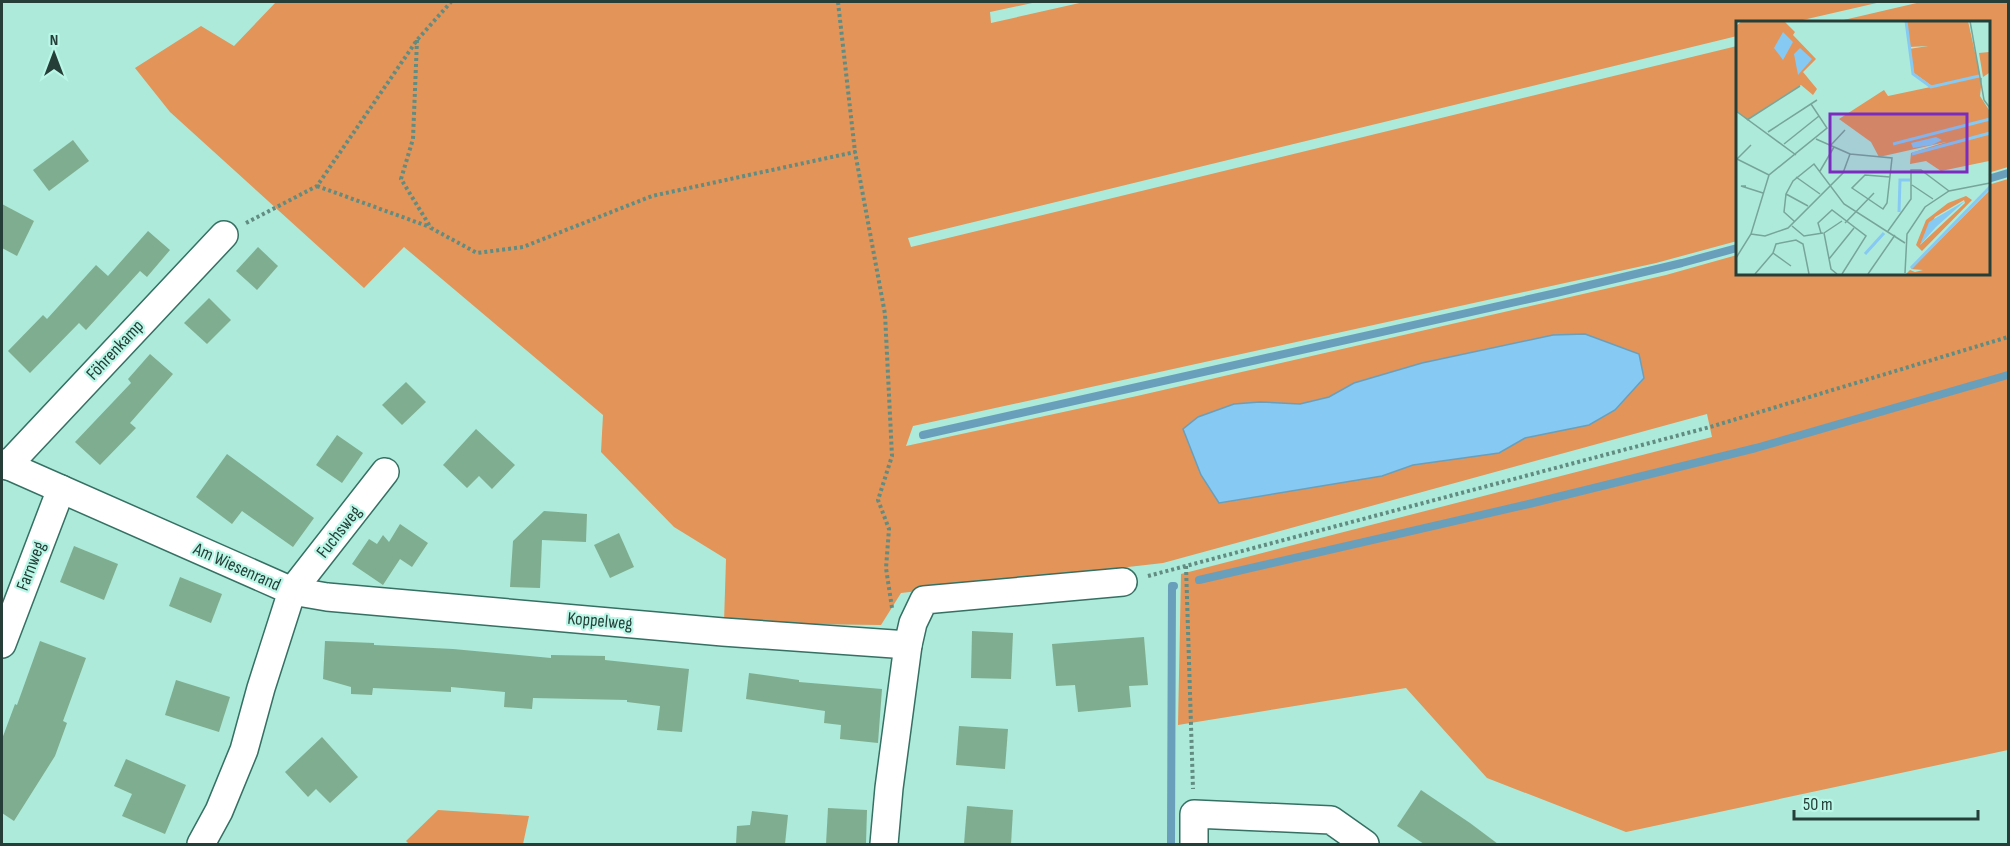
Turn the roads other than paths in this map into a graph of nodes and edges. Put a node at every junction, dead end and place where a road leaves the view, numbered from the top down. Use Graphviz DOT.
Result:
graph roads {
  1 [pos="224,235"];
  2 [pos="4,465"];
  3 [pos="385,472"];
  4 [pos="61,489"];
  5 [pos="1124,582"];
  6 [pos="292,591"];
  7 [pos="911,634"];
  8 [pos="2,644"];
  9 [pos="201,844"];
  10 [pos="884,844"];
  11 [pos="1194,844"];
  12 [pos="1365,844"];
  1 -- 2 [label="street, Föhrenkamp"];
  2 -- 4 [label="street, Am Wiesenrand"];
  3 -- 6 [label="street, Fuchsweg"];
  4 -- 6 [label="street, Am Wiesenrand"];
  4 -- 8 [label="street, Farnweg"];
  5 -- 7 [label="street"];
  6 -- 7 [label="street, Koppelweg"];
  6 -- 9 [label="street, Am Wiesenrand"];
  7 -- 10 [label="street"];
  11 -- 12 [label="street"];
}
